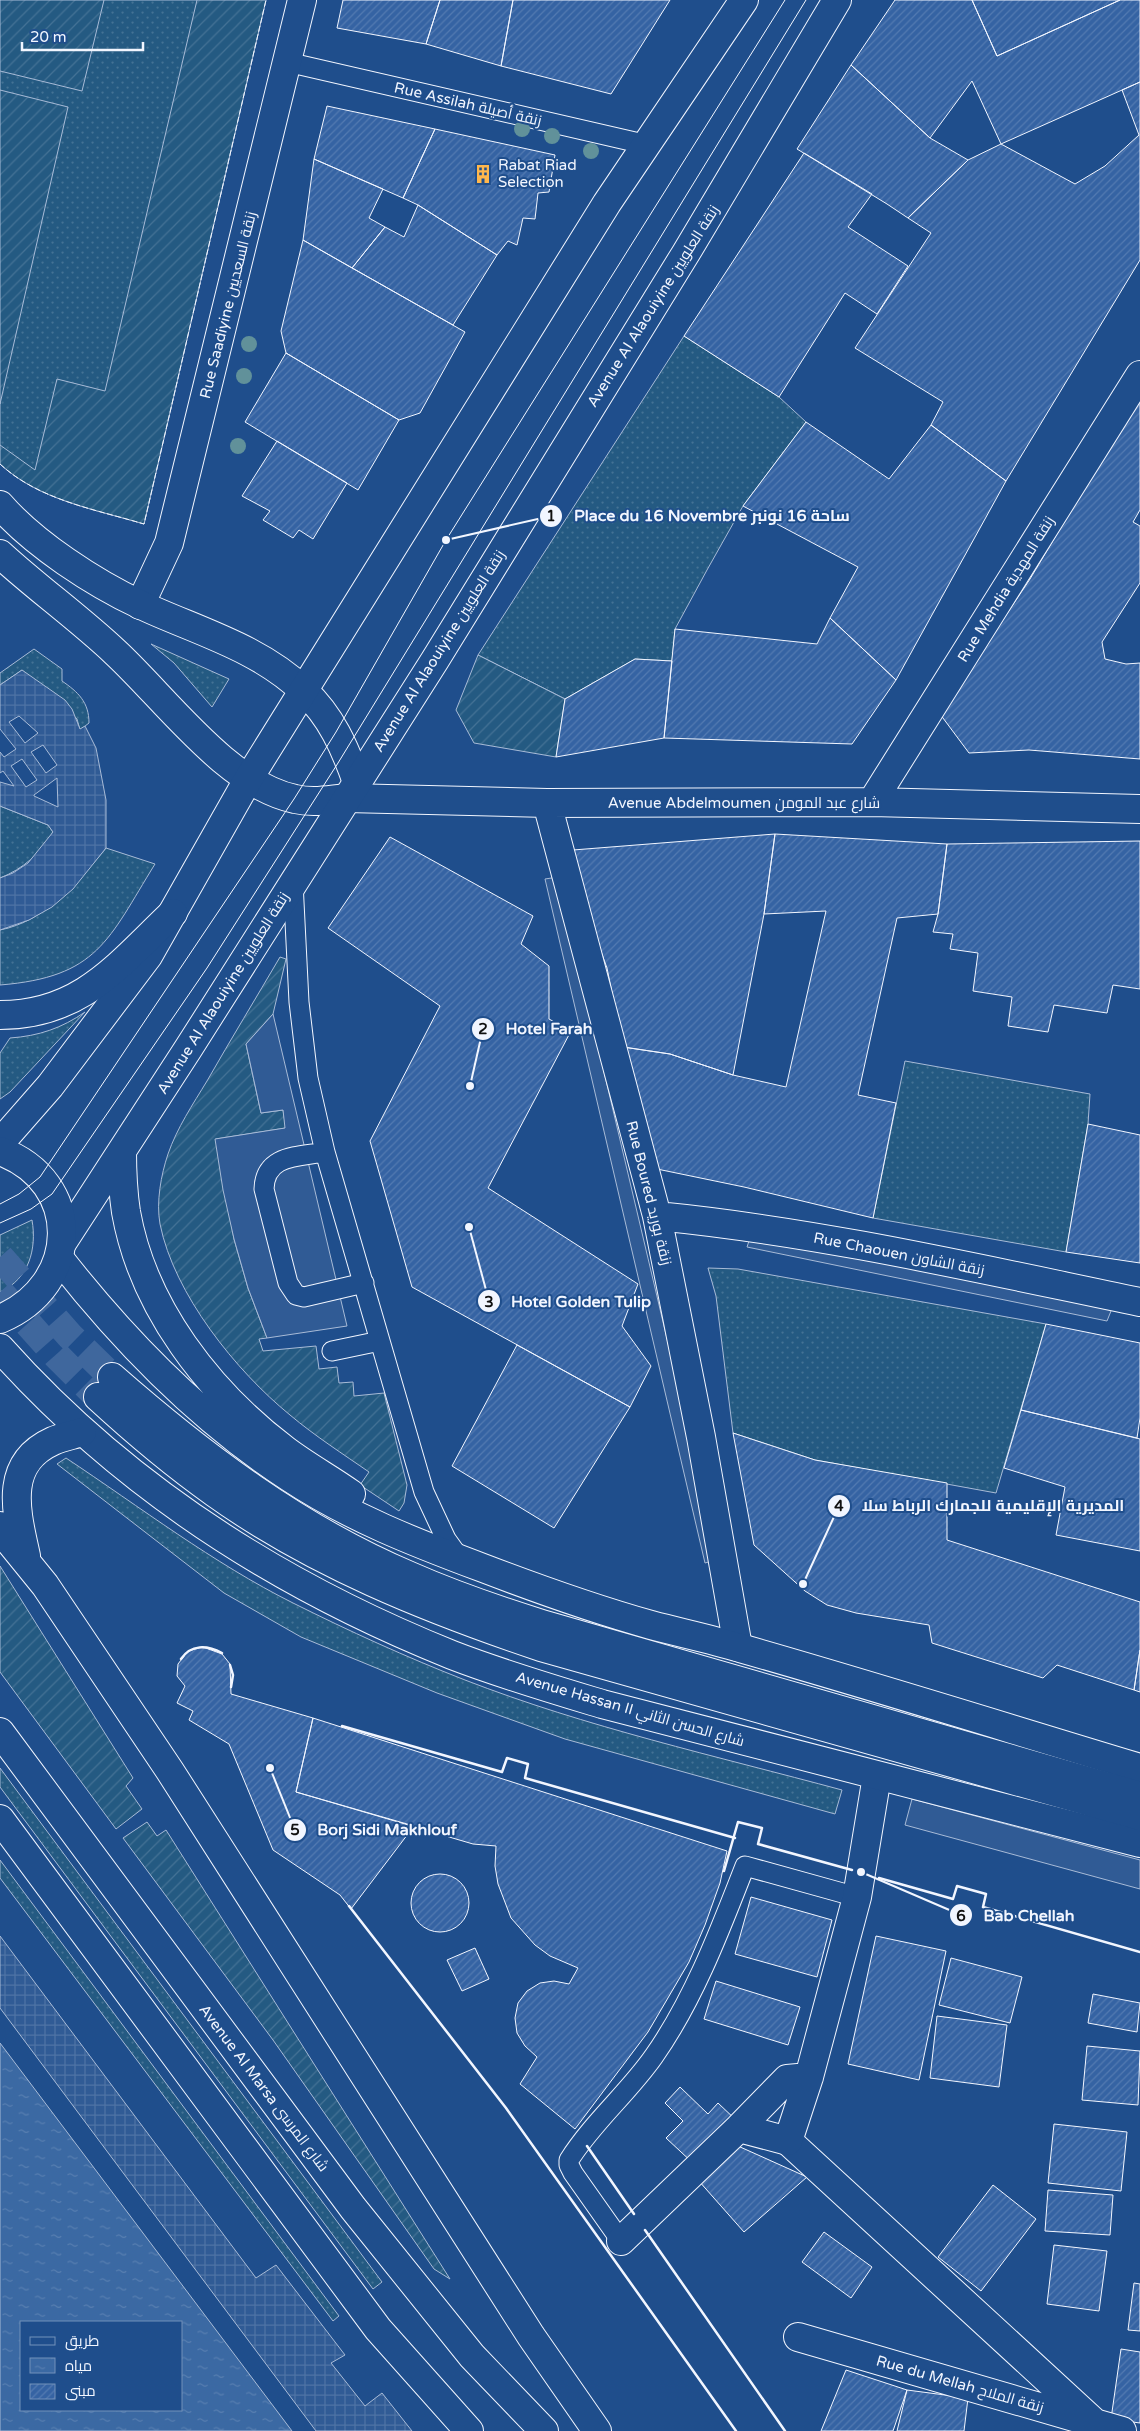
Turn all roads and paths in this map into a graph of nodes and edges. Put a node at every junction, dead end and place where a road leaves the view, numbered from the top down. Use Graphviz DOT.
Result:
graph roads {
  1 [pos="302,0"];
  2 [pos="744,0"];
  3 [pos="837,0"];
  4 [pos="287,62"];
  5 [pos="648,145"];
  6 [pos="1140,375"];
  7 [pos="0,505"];
  8 [pos="0,554"];
  9 [pos="140,605"];
  10 [pos="304,690"];
  11 [pos="249,778"];
  12 [pos="352,790"];
  13 [pos="872,802"];
  14 [pos="547,803"];
  15 [pos="1140,809"];
  16 [pos="293,881"];
  17 [pos="173,913"];
  18 [pos="0,1015"];
  19 [pos="0,1143"];
  20 [pos="0,1151"];
  21 [pos="122,1151"];
  22 [pos="325,1152"];
  23 [pos="657,1216"];
  24 [pos="61,1250"];
  25 [pos="364,1283"];
  26 [pos="1140,1302"];
  27 [pos="0,1319"];
  28 [pos="380,1341"];
  29 [pos="0,1348"];
  30 [pos="332,1351"];
  31 [pos="82,1432"];
  32 [pos="0,1526"];
  33 [pos="404,1538"];
  34 [pos="461,1560"];
  35 [pos="27,1562"];
  36 [pos="738,1647"];
  37 [pos="0,1732"];
  38 [pos="1140,1768"];
  39 [pos="884,1778"];
  40 [pos="1140,1796"];
  41 [pos="1140,1816"];
  42 [pos="0,1819"];
  43 [pos="1140,1843"];
  44 [pos="857,1897"];
  45 [pos="809,2077"];
  46 [pos="739,2128"];
  47 [pos="788,2141"];
  48 [pos="621,2241"];
  49 [pos="798,2337"];
  50 [pos="1096,2424"];
  51 [pos="469,2431"];
  52 [pos="544,2431"];
  53 [pos="597,2431"];
  54 [pos="1122,2431"];
  1 -- 4 [label="main road, Rue Saadiyine زنقة السعديين"];
  2 -- 5 [label="main road"];
  3 -- 12 [label="main road, Avenue Al Alaouiyine زنقة العلويين"];
  4 -- 5 [label="lane, Rue Assilah زنقة أصيلة"];
  4 -- 9 [label="main road, Rue Saadiyine زنقة السعديين"];
  5 -- 10 [label="main road"];
  6 -- 13 [label="main road, Rue Mehdia زنقة المهدية"];
  7 -- 9 [label="main road"];
  8 -- 11 [label="main road, Avenue Abdelmoumen شارع عبد المومن"];
  9 -- 10 [label="main road"];
  10 -- 11 [label="main road"];
  10 -- 12 [label="main road"];
  11 -- 12 [label="main road, Avenue Abdelmoumen شارع عبد المومن"];
  11 -- 17 [label="main road"];
  12 -- 14 [label="main road, Avenue Abdelmoumen شارع عبد المومن"];
  12 -- 16 [label="main road, Avenue Al Alaouiyine زنقة العلويين"];
  13 -- 14 [label="main road, Avenue Abdelmoumen شارع عبد المومن"];
  13 -- 15 [label="main road, Avenue Abdelmoumen شارع عبد المومن"];
  14 -- 23 [label="main road, Rue Boured زنقة بوريد"];
  16 -- 21 [label="main road, Avenue Al Alaouiyine زنقة العلويين"];
  16 -- 22 [label="lane"];
  17 -- 18 [label="main road"];
  17 -- 19 [label="main road"];
  20 -- 24 [label="main road"];
  21 -- 24 [label="main road, Avenue Al Alaouiyine زنقة العلويين"];
  21 -- 33 [label="main road"];
  22 -- 25 [label="lane"];
  22 -- 25 [label="lane"];
  23 -- 26 [label="main road, Rue Chaouen زنقة الشاون"];
  23 -- 36 [label="main road, Rue Boured زنقة بوريد"];
  24 -- 27 [label="main road, Avenue Al Alaouiyine زنقة العلويين"];
  24 -- 33 [label="main road"];
  25 -- 28 [label="lane"];
  28 -- 30 [label="lane"];
  28 -- 34 [label="lane"];
  29 -- 31 [label="main road, Avenue Hassan II شارع الحسن الثاني"];
  31 -- 35 [label="main road"];
  31 -- 39 [label="main road, Avenue Hassan II شارع الحسن الثاني"];
  32 -- 35 [label="main road"];
  33 -- 34 [label="main road"];
  34 -- 36 [label="main road"];
  35 -- 53 [label="main road"];
  36 -- 38 [label="main road"];
  37 -- 52 [label="main road, Avenue Al Marsa شارع المرسى"];
  39 -- 43 [label="main road, Avenue Hassan II شارع الحسن الثاني"];
  39 -- 44 [label="main road"];
  40 -- 41 [label="main road"];
  42 -- 51 [label="main road"];
  44 -- 45 [label="main road"];
  44 -- 48 [label="lane"];
  45 -- 46 [label="main road"];
  45 -- 47 [label="main road"];
  46 -- 47 [label="main road"];
  46 -- 48 [label="main road"];
  47 -- 50 [label="main road"];
  49 -- 50 [label="main road, Rue du Mellah زنقة الملاح"];
  50 -- 54 [label="main road, Rue du Mellah زنقة الملاح"];
}
